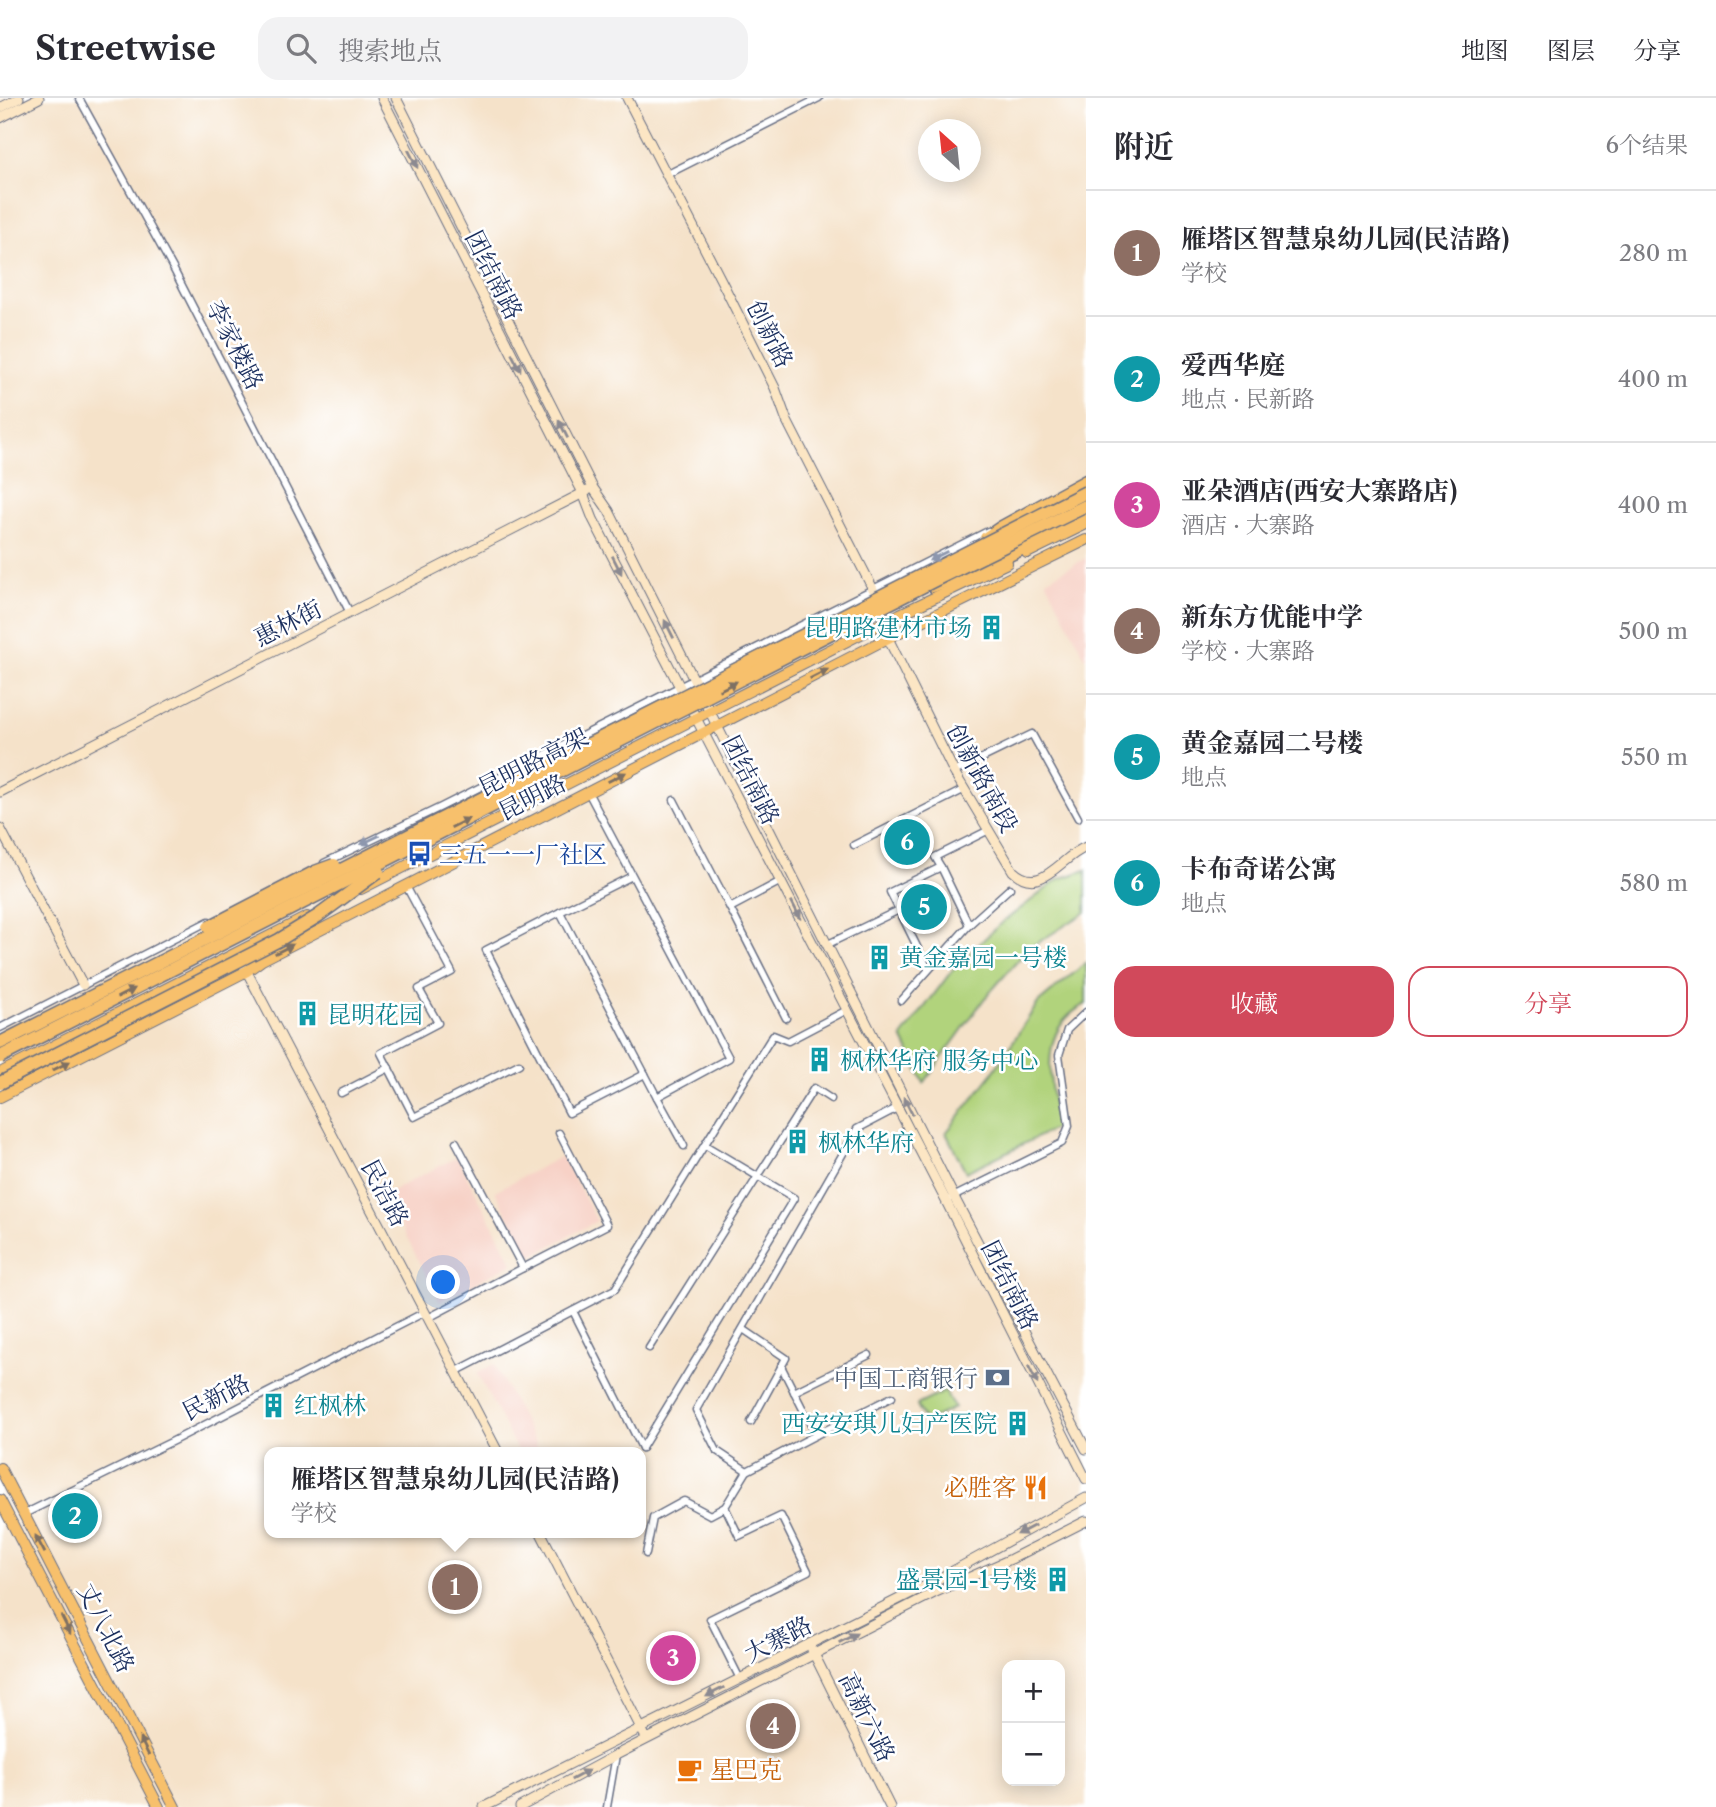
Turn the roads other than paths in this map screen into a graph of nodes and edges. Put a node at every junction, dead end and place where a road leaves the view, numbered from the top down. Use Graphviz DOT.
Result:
graph roads {
  1 [pos="19,98"];
  2 [pos="39,98"];
  3 [pos="79,98"];
  4 [pos="382,98"];
  5 [pos="396,98"];
  6 [pos="627,98"];
  7 [pos="819,98"];
  8 [pos="0,107"];
  9 [pos="0,118"];
  10 [pos="666,175"];
  11 [pos="1086,481"];
  12 [pos="593,488"];
  13 [pos="1086,492"];
  14 [pos="583,493"];
  15 [pos="1086,506"];
  16 [pos="1086,517"];
  17 [pos="1086,524"];
  18 [pos="1086,540"];
  19 [pos="965,553"];
  20 [pos="873,589"];
  21 [pos="894,601"];
  22 [pos="350,613"];
  23 [pos="881,624"];
  24 [pos="888,638"];
  25 [pos="694,679"];
  26 [pos="679,687"];
  27 [pos="711,712"];
  28 [pos="697,719"];
  29 [pos="718,726"];
  30 [pos="705,733"];
  31 [pos="954,772"];
  32 [pos="965,789"];
  33 [pos="0,792"];
  34 [pos="588,792"];
  35 [pos="674,800"];
  36 [pos="1078,818"];
  37 [pos="0,828"];
  38 [pos="989,830"];
  39 [pos="854,845"];
  40 [pos="1086,847"];
  41 [pos="411,848"];
  42 [pos="377,850"];
  43 [pos="941,867"];
  44 [pos="632,876"];
  45 [pos="781,881"];
  46 [pos="406,886"];
  47 [pos="1010,888"];
  48 [pos="730,908"];
  49 [pos="899,910"];
  50 [pos="560,912"];
  51 [pos="969,925"];
  52 [pos="827,946"];
  53 [pos="237,952"];
  54 [pos="928,969"];
  55 [pos="247,971"];
  56 [pos="83,985"];
  57 [pos="901,1001"];
  58 [pos="847,1010"];
  59 [pos="1086,1012"];
  60 [pos="786,1018"];
  61 [pos="102,1021"];
  62 [pos="0,1028"];
  63 [pos="0,1037"];
  64 [pos="0,1043"];
  65 [pos="0,1057"];
  66 [pos="519,1064"];
  67 [pos="389,1068"];
  68 [pos="0,1073"];
  69 [pos="645,1074"];
  70 [pos="0,1083"];
  71 [pos="341,1093"];
  72 [pos="0,1097"];
  73 [pos="657,1097"];
  74 [pos="831,1099"];
  75 [pos="897,1108"];
  76 [pos="559,1133"];
  77 [pos="456,1142"];
  78 [pos="705,1145"];
  79 [pos="684,1146"];
  80 [pos="759,1176"];
  81 [pos="950,1199"];
  82 [pos="523,1268"];
  83 [pos="573,1311"];
  84 [pos="426,1315"];
  85 [pos="743,1329"];
  86 [pos="649,1348"];
  87 [pos="869,1355"];
  88 [pos="781,1366"];
  89 [pos="456,1372"];
  90 [pos="794,1392"];
  91 [pos="892,1397"];
  92 [pos="751,1422"];
  93 [pos="816,1435"];
  94 [pos="495,1447"];
  95 [pos="641,1447"];
  96 [pos="643,1447"];
  97 [pos="1086,1449"];
  98 [pos="0,1468"];
  99 [pos="747,1471"];
  100 [pos="1086,1479"];
  101 [pos="1086,1498"];
  102 [pos="0,1500"];
  103 [pos="725,1507"];
  104 [pos="24,1514"];
  105 [pos="5,1519"];
  106 [pos="1086,1521"];
  107 [pos="544,1538"];
  108 [pos="646,1554"];
  109 [pos="809,1645"];
  110 [pos="814,1655"];
  111 [pos="740,1679"];
  112 [pos="642,1729"];
  113 [pos="647,1740"];
  114 [pos="616,1755"];
  115 [pos="159,1807"];
  116 [pos="175,1807"];
  117 [pos="484,1807"];
  118 [pos="520,1807"];
  119 [pos="607,1807"];
  120 [pos="890,1807"];
  1 -- 8 [label="main road"];
  2 -- 9 [label="main road"];
  3 -- 22 [label="street, 李家楼路"];
  4 -- 14 [label="main road, 团结南路, one-way"];
  12 -- 5 [label="main road, 团结南路, one-way"];
  6 -- 10 [label="main road, 创新路"];
  7 -- 10 [label="street"];
  10 -- 20 [label="main road, 创新路"];
  11 -- 19 [label="highway, bridge"];
  11 -- 20 [label="street, 昆明路, one-way"];
  12 -- 14 [label="main road, 惠林街"];
  25 -- 12 [label="main road, 团结南路, one-way"];
  13 -- 19 [label="highway, 昆明路高架, bridge"];
  14 -- 22 [label="main road, 惠林街"];
  14 -- 26 [label="main road, 团结南路, one-way"];
  15 -- 21 [label="highway, 昆明路高架, bridge"];
  16 -- 21 [label="highway, bridge"];
  17 -- 23 [label="main road, 昆明路"];
  18 -- 24 [label="main road, 昆明路"];
  19 -- 42 [label="highway, 昆明路高架, bridge"];
  20 -- 23 [label="street"];
  20 -- 25 [label="street, 昆明路"];
  41 -- 21 [label="highway, 昆明路高架, one-way, bridge"];
  22 -- 33 [label="main road, 惠林街"];
  23 -- 24 [label="main road, 创新路南段"];
  23 -- 27 [label="main road, 昆明路"];
  29 -- 24 [label="main road, 昆明路, one-way"];
  24 -- 31 [label="main road, 创新路南段"];
  25 -- 26 [label="street, 昆明路"];
  25 -- 27 [label="main road, 团结南路"];
  26 -- 28 [label="main road, 团结南路"];
  26 -- 56 [label="street, 昆明路, one-way"];
  27 -- 28 [label="main road, 昆明路"];
  27 -- 29 [label="main road, 团结南路"];
  28 -- 30 [label="main road, 团结南路"];
  28 -- 53 [label="main road, 昆明路"];
  29 -- 30 [label="main road, 昆明路"];
  29 -- 52 [label="main road, 团结南路"];
  34 -- 30 [label="main road, 昆明路, one-way"];
  30 -- 45 [label="main road, 团结南路"];
  31 -- 32 [label="main road, 创新路南段"];
  31 -- 36 [label="street"];
  32 -- 38 [label="main road, 创新路南段"];
  32 -- 39 [label="street"];
  34 -- 44 [label="street"];
  34 -- 46 [label="main road, 昆明路"];
  35 -- 48 [label="street"];
  37 -- 56 [label="main road"];
  38 -- 40 [label="main road, 创新路南段"];
  38 -- 43 [label="street"];
  65 -- 41 [label="highway, 昆明路高架, one-way, bridge"];
  41 -- 70 [label="highway, bridge"];
  42 -- 63 [label="highway, bridge"];
  42 -- 64 [label="highway, 昆明路高架, bridge"];
  43 -- 49 [label="street"];
  43 -- 51 [label="street"];
  44 -- 50 [label="street"];
  44 -- 73 [label="street"];
  45 -- 48 [label="street"];
  45 -- 58 [label="main road, 团结南路, one-way"];
  55 -- 46 [label="main road, 昆明路, one-way"];
  46 -- 67 [label="street"];
  47 -- 51 [label="street"];
  48 -- 60 [label="street"];
  49 -- 52 [label="street"];
  49 -- 54 [label="street"];
  50 -- 69 [label="street"];
  50 -- 69 [label="street"];
  51 -- 54 [label="street"];
  81 -- 52 [label="main road, 团结南路, one-way"];
  53 -- 55 [label="main road, 民洁路"];
  53 -- 61 [label="main road, 昆明路"];
  54 -- 57 [label="street"];
  72 -- 55 [label="main road, 昆明路, one-way"];
  55 -- 84 [label="main road, 民洁路"];
  56 -- 61 [label="street"];
  56 -- 62 [label="street, 昆明路"];
  58 -- 75 [label="main road, 团结南路"];
  58 -- 78 [label="street"];
  59 -- 81 [label="street"];
  61 -- 68 [label="main road, 昆明路"];
  66 -- 67 [label="street"];
  67 -- 71 [label="street"];
  69 -- 73 [label="street"];
  73 -- 79 [label="street"];
  74 -- 80 [label="street"];
  75 -- 81 [label="main road, 团结南路"];
  75 -- 85 [label="street"];
  76 -- 82 [label="street, 民新路"];
  77 -- 82 [label="street"];
  78 -- 80 [label="street"];
  78 -- 83 [label="street"];
  80 -- 86 [label="street"];
  80 -- 96 [label="street"];
  81 -- 97 [label="main road, 团结南路"];
  81 -- 100 [label="main road, 团结南路, one-way"];
  82 -- 84 [label="street, 民新路"];
  83 -- 89 [label="street"];
  83 -- 95 [label="street"];
  84 -- 89 [label="main road, 民洁路"];
  84 -- 104 [label="street, 民新路"];
  85 -- 88 [label="street"];
  85 -- 99 [label="street"];
  87 -- 90 [label="street"];
  88 -- 90 [label="street"];
  88 -- 92 [label="street"];
  89 -- 94 [label="main road, 民洁路"];
  90 -- 93 [label="street"];
  91 -- 93 [label="street"];
  93 -- 99 [label="street"];
  98 -- 104 [label="main road, 丈八北路"];
  99 -- 103 [label="street"];
  101 -- 109 [label="main road, 大寨路, one-way"];
  102 -- 105 [label="main road, 丈八北路"];
  103 -- 108 [label="street"];
  103 -- 111 [label="street"];
  116 -- 104 [label="main road, 丈八北路, one-way"];
  105 -- 115 [label="main road, 丈八北路, one-way"];
  110 -- 106 [label="main road, 大寨路, one-way"];
  107 -- 112 [label="main road"];
  109 -- 110 [label="main road, 高新六路"];
  109 -- 111 [label="main road, 大寨路"];
  110 -- 113 [label="main road, 大寨路"];
  110 -- 120 [label="main road, 高新六路"];
  111 -- 112 [label="main road, 大寨路, one-way"];
  112 -- 113 [label="main road"];
  112 -- 117 [label="main road, 大寨路"];
  113 -- 114 [label="main road, 大寨路"];
  118 -- 114 [label="main road, 大寨路, one-way"];
  114 -- 119 [label="street"];
}
